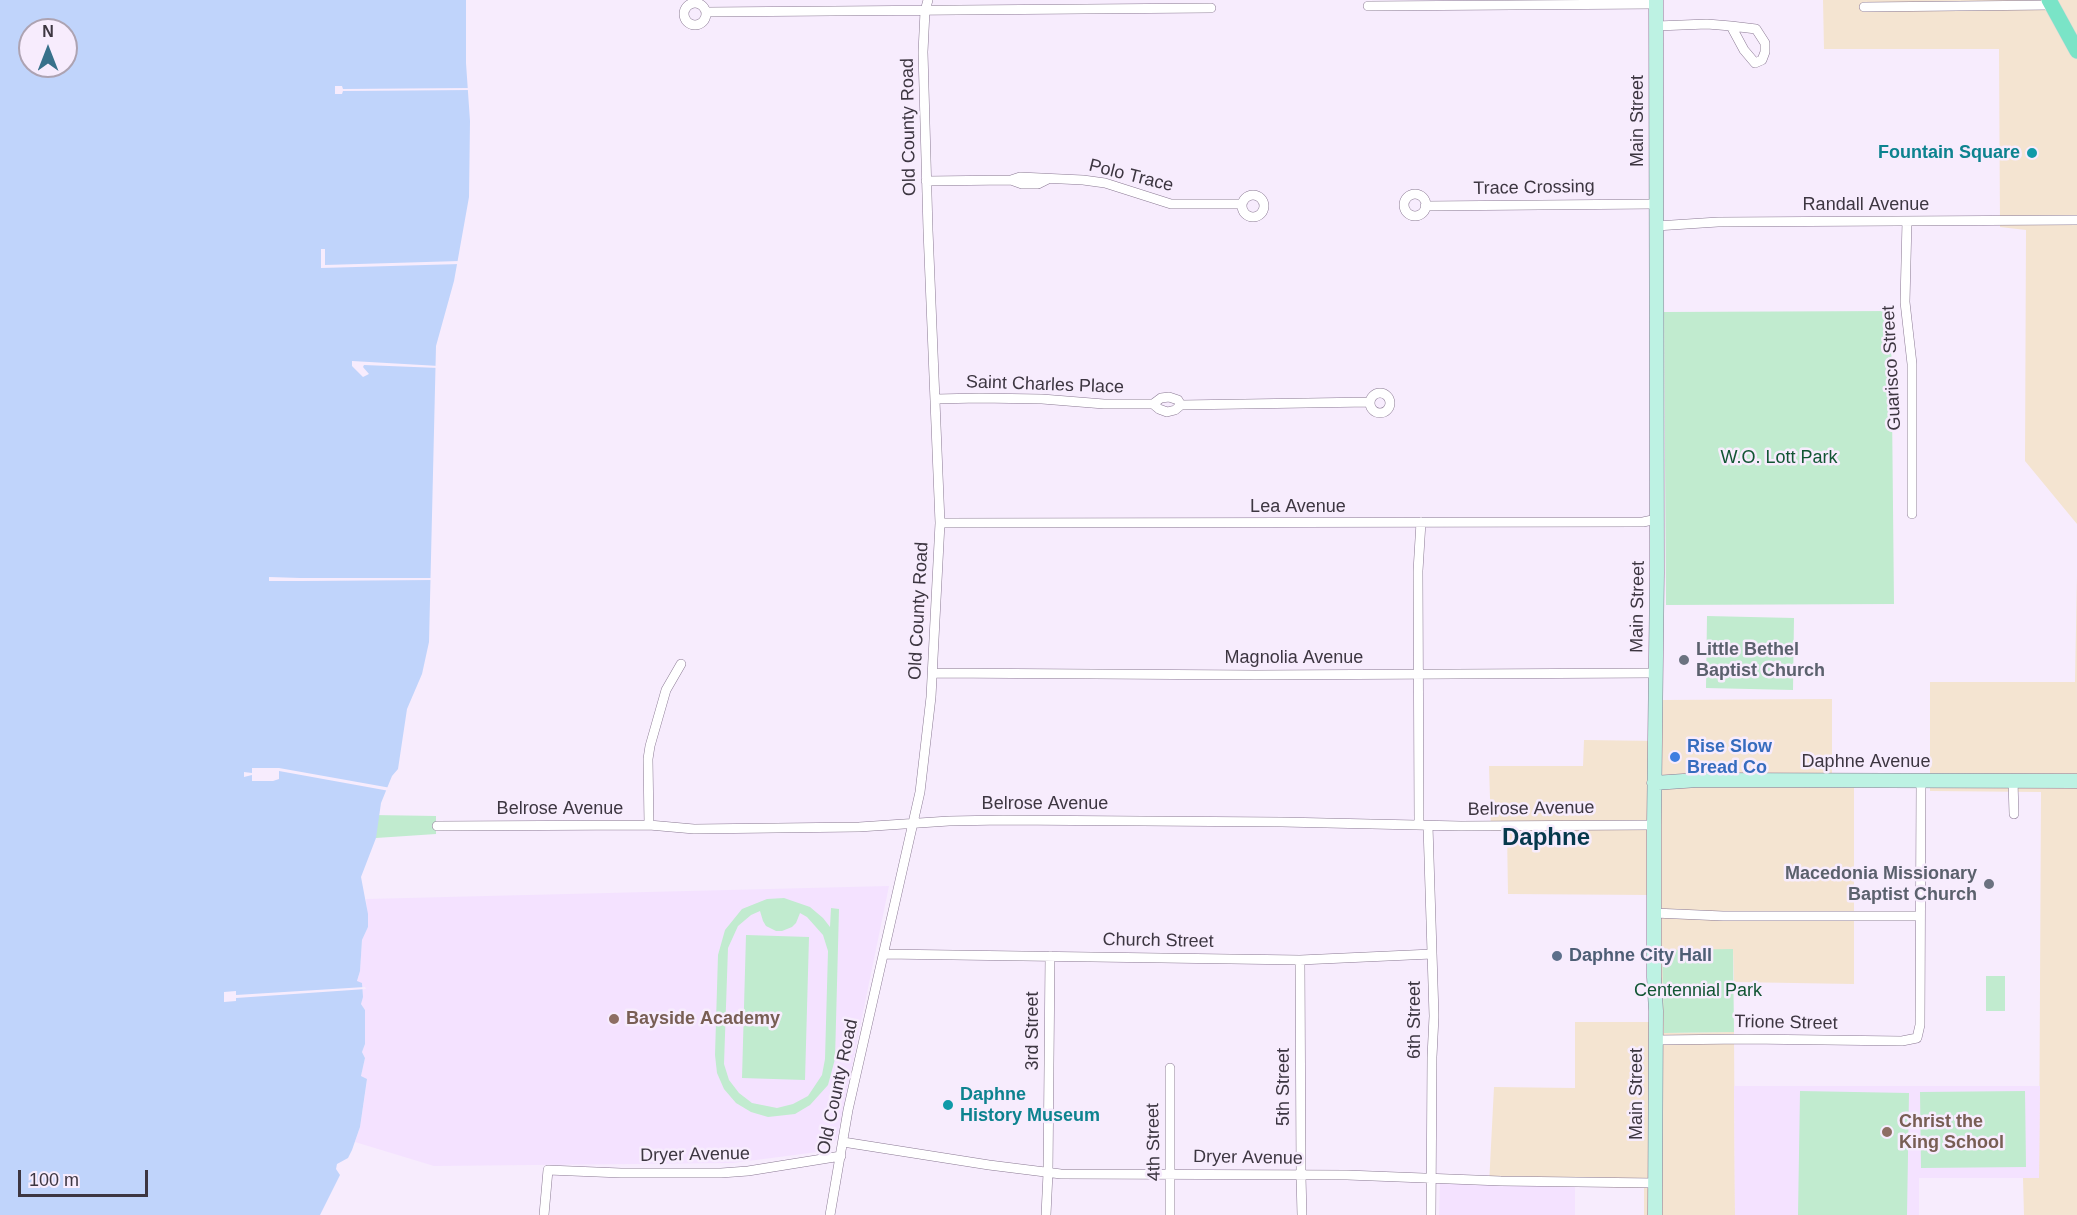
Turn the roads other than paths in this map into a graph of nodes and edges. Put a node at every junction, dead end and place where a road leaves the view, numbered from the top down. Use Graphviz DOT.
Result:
graph roads {
  1 [pos="928,0"];
  2 [pos="1656,2"];
  3 [pos="2051,3"];
  4 [pos="1368,6"];
  5 [pos="1211,8"];
  6 [pos="1864,8"];
  7 [pos="926,11"];
  8 [pos="706,12"];
  9 [pos="1657,26"];
  10 [pos="1731,26"];
  11 [pos="2077,51"];
  12 [pos="926,181"];
  13 [pos="1242,204"];
  14 [pos="1649,204"];
  15 [pos="1425,206"];
  16 [pos="2077,219"];
  17 [pos="1907,221"];
  18 [pos="1656,226"];
  19 [pos="936,399"];
  20 [pos="1371,402"];
  21 [pos="1153,404"];
  22 [pos="1181,405"];
  23 [pos="1912,514"];
  24 [pos="1657,519"];
  25 [pos="1421,522"];
  26 [pos="940,523"];
  27 [pos="681,664"];
  28 [pos="933,673"];
  29 [pos="1656,673"];
  30 [pos="1418,675"];
  31 [pos="1921,781"];
  32 [pos="2013,781"];
  33 [pos="2077,781"];
  34 [pos="1654,783"];
  35 [pos="2014,814"];
  36 [pos="913,824"];
  37 [pos="649,825"];
  38 [pos="1424,825"];
  39 [pos="1654,825"];
  40 [pos="437,826"];
  41 [pos="1654,913"];
  42 [pos="1919,916"];
  43 [pos="884,954"];
  44 [pos="1432,954"];
  45 [pos="1050,956"];
  46 [pos="1300,960"];
  47 [pos="1655,1040"];
  48 [pos="1170,1068"];
  49 [pos="843,1142"];
  50 [pos="841,1156"];
  51 [pos="1048,1173"];
  52 [pos="1172,1174"];
  53 [pos="1300,1176"];
  54 [pos="1432,1178"];
  55 [pos="1654,1183"];
  56 [pos="544,1215"];
  57 [pos="830,1215"];
  58 [pos="1046,1215"];
  59 [pos="1170,1215"];
  60 [pos="1302,1215"];
  61 [pos="1431,1215"];
  62 [pos="1655,1215"];
  1 -- 7 [label="street, Old County Road"];
  2 -- 4 [label="street"];
  2 -- 9 [label="main road, Main Street"];
  3 -- 6 [label="street"];
  3 -- 11 [label="main road"];
  5 -- 7 [label="street"];
  7 -- 8 [label="street"];
  7 -- 12 [label="street, Old County Road"];
  9 -- 10 [label="street"];
  9 -- 14 [label="main road, Main Street"];
  12 -- 13 [label="street, Polo Trace"];
  12 -- 19 [label="street, Old County Road"];
  14 -- 15 [label="street, Trace Crossing"];
  14 -- 18 [label="main road, Main Street"];
  16 -- 17 [label="street, Randall Avenue"];
  17 -- 18 [label="street, Randall Avenue"];
  17 -- 23 [label="street, Guarisco Street"];
  18 -- 24 [label="main road, Main Street"];
  19 -- 21 [label="street, Saint Charles Place"];
  19 -- 26 [label="street, Old County Road"];
  20 -- 22 [label="street, Saint Charles Place"];
  21 -- 22 [label="street, Saint Charles Place"];
  21 -- 22 [label="street, Saint Charles Place"];
  24 -- 25 [label="street, Lea Avenue"];
  24 -- 29 [label="main road, Main Street"];
  25 -- 26 [label="street, Lea Avenue"];
  25 -- 30 [label="street, 6th Street"];
  26 -- 28 [label="street, Old County Road"];
  27 -- 37 [label="street"];
  28 -- 30 [label="street, Magnolia Avenue"];
  28 -- 36 [label="street, Old County Road"];
  29 -- 30 [label="street, Magnolia Avenue"];
  29 -- 34 [label="main road, Main Street"];
  30 -- 38 [label="street, 6th Street"];
  31 -- 32 [label="main road, Daphne Avenue"];
  31 -- 34 [label="main road, Daphne Avenue"];
  31 -- 42 [label="street"];
  32 -- 33 [label="main road, Daphne Avenue"];
  32 -- 35 [label="street"];
  34 -- 39 [label="main road, Main Street"];
  36 -- 37 [label="street, Belrose Avenue"];
  36 -- 38 [label="street, Belrose Avenue"];
  36 -- 43 [label="street, Old County Road"];
  37 -- 40 [label="street, Belrose Avenue"];
  38 -- 39 [label="street, Belrose Avenue"];
  38 -- 44 [label="street, 6th Street"];
  39 -- 41 [label="main road, Main Street"];
  41 -- 42 [label="street"];
  41 -- 47 [label="main road, Main Street"];
  42 -- 47 [label="street, Trione Street"];
  43 -- 45 [label="street, Church Street"];
  43 -- 49 [label="street, Old County Road"];
  44 -- 46 [label="street, Church Street"];
  44 -- 54 [label="street, 6th Street"];
  45 -- 46 [label="street, Church Street"];
  45 -- 51 [label="street, 3rd Street"];
  46 -- 53 [label="street, 5th Street"];
  47 -- 55 [label="main road, Main Street"];
  48 -- 52 [label="street, 4th Street"];
  49 -- 50 [label="street, Old County Road"];
  49 -- 51 [label="street, Dryer Avenue"];
  50 -- 56 [label="street, Dryer Avenue"];
  50 -- 57 [label="street, Old County Road"];
  51 -- 52 [label="street, Dryer Avenue"];
  51 -- 58 [label="street, 3rd Street"];
  52 -- 53 [label="street, Dryer Avenue"];
  52 -- 59 [label="street, 4th Street"];
  53 -- 54 [label="street, Dryer Avenue"];
  53 -- 60 [label="street, 5th Street"];
  54 -- 55 [label="street, Dryer Avenue"];
  54 -- 61 [label="street, 6th Street"];
  55 -- 62 [label="main road, Main Street"];
}
